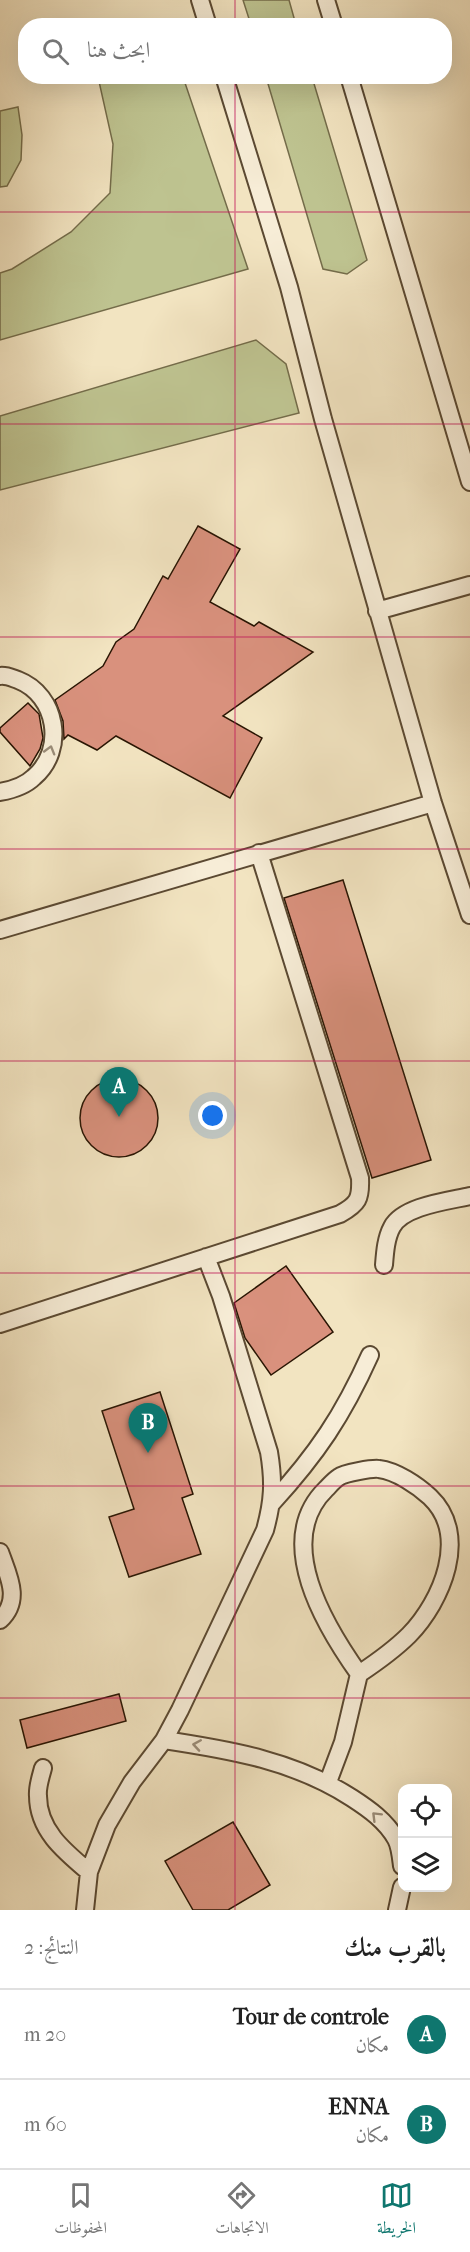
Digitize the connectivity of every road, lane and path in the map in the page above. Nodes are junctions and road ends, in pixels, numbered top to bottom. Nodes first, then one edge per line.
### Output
1 (200, 0) edge
2 (326, 0) edge
3 (206, 18) edge
4 (332, 18) edge
5 (226, 84) edge
6 (351, 84) edge
7 (470, 483) edge
8 (470, 585) edge
9 (377, 611) junction
10 (0, 676) edge
11 (0, 792) edge
12 (433, 803) junction
13 (259, 853) junction
14 (470, 915) edge
15 (0, 930) edge
16 (470, 1196) edge
17 (206, 1257) junction
18 (384, 1265) dead end
19 (0, 1324) edge
20 (370, 1355) dead end
21 (272, 1503) junction
22 (0, 1552) edge
23 (0, 1620) edge
24 (359, 1674) junction
25 (164, 1740) junction
26 (43, 1768) dead end
27 (328, 1782) junction
28 (398, 1849) edge
29 (89, 1872) junction
30 (401, 1892) edge
31 (85, 1910) edge
32 (398, 1910) edge

1 - 3 lane
2 - 4 lane
5 - 9 lane
6 - 7 lane
8 - 9 lane
9 - 12 lane
11 -> 10 lane
12 - 13 lane
12 - 14 lane
13 - 15 lane
13 - 17 lane
16 - 18 lane
17 - 19 lane
17 - 21 lane
20 - 21 lane
21 - 25 lane
22 - 23 lane
24 - 24 lane
24 - 27 lane
27 -> 25 lane
25 - 29 lane
26 - 29 lane
28 -> 27 lane
29 - 31 lane
30 - 32 lane

